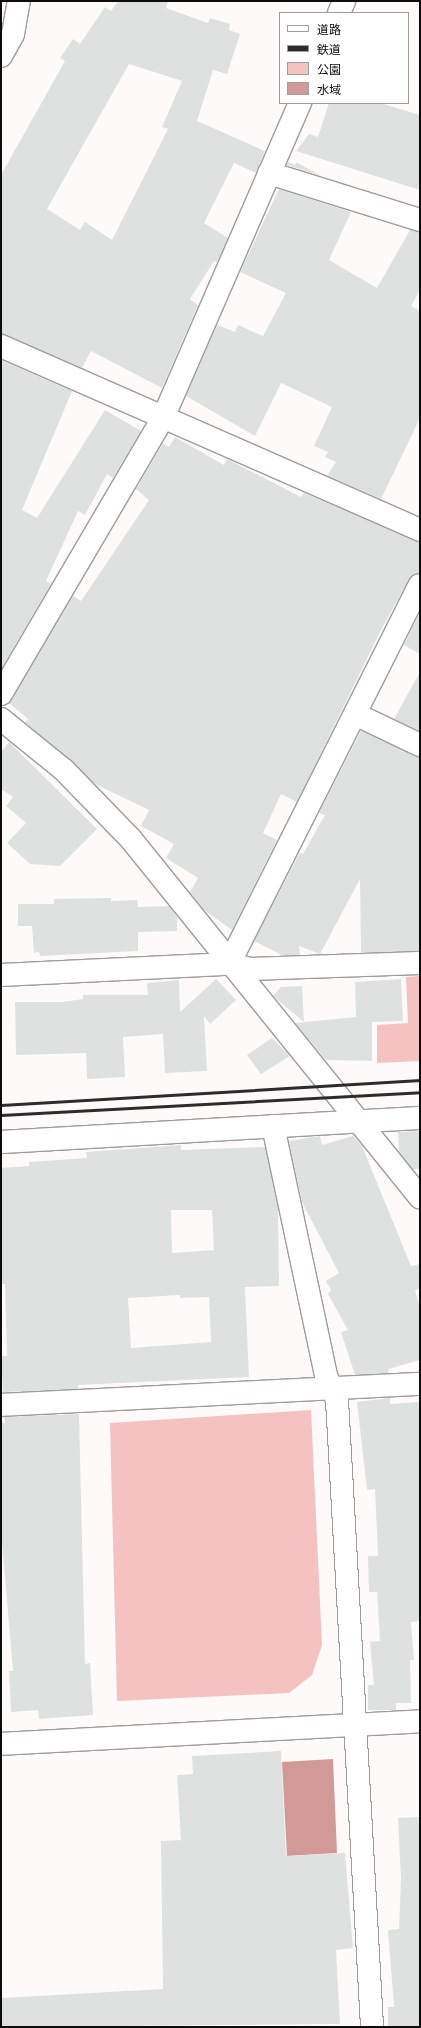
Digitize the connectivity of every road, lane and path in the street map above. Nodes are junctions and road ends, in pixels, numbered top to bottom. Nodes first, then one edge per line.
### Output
1 (19, 1) edge
2 (344, 1) edge
3 (338, 12) edge
4 (1, 56) edge
5 (300, 104) edge
6 (269, 172) junction
7 (420, 220) edge
8 (1, 346) edge
9 (163, 418) junction
10 (420, 530) edge
11 (420, 585) edge
12 (1, 694) edge
13 (355, 714) junction
14 (1, 719) edge
15 (420, 745) edge
16 (420, 963) edge
17 (229, 964) junction
18 (1, 975) edge
19 (420, 1118) edge
20 (359, 1122) junction
21 (273, 1126) junction
22 (1, 1142) edge
23 (420, 1198) edge
24 (420, 1384) edge
25 (331, 1390) junction
26 (1, 1405) edge
27 (420, 1721) edge
28 (355, 1725) junction
29 (1, 1744) edge
30 (372, 2027) edge

1 - 4 street
2 - 3 street
5 - 6 street
6 - 7 street
6 - 9 street
8 - 9 street
9 - 10 street
9 - 12 street
11 - 13 street
13 - 15 street
13 - 17 street
14 - 17 street
16 - 17 street
17 - 18 street
17 - 20 street
19 - 20 street
20 - 21 street
20 - 23 street
21 - 22 street
21 - 25 street
24 - 25 street
25 - 26 street
25 - 28 street
27 - 28 street
28 - 29 street
28 - 30 street

